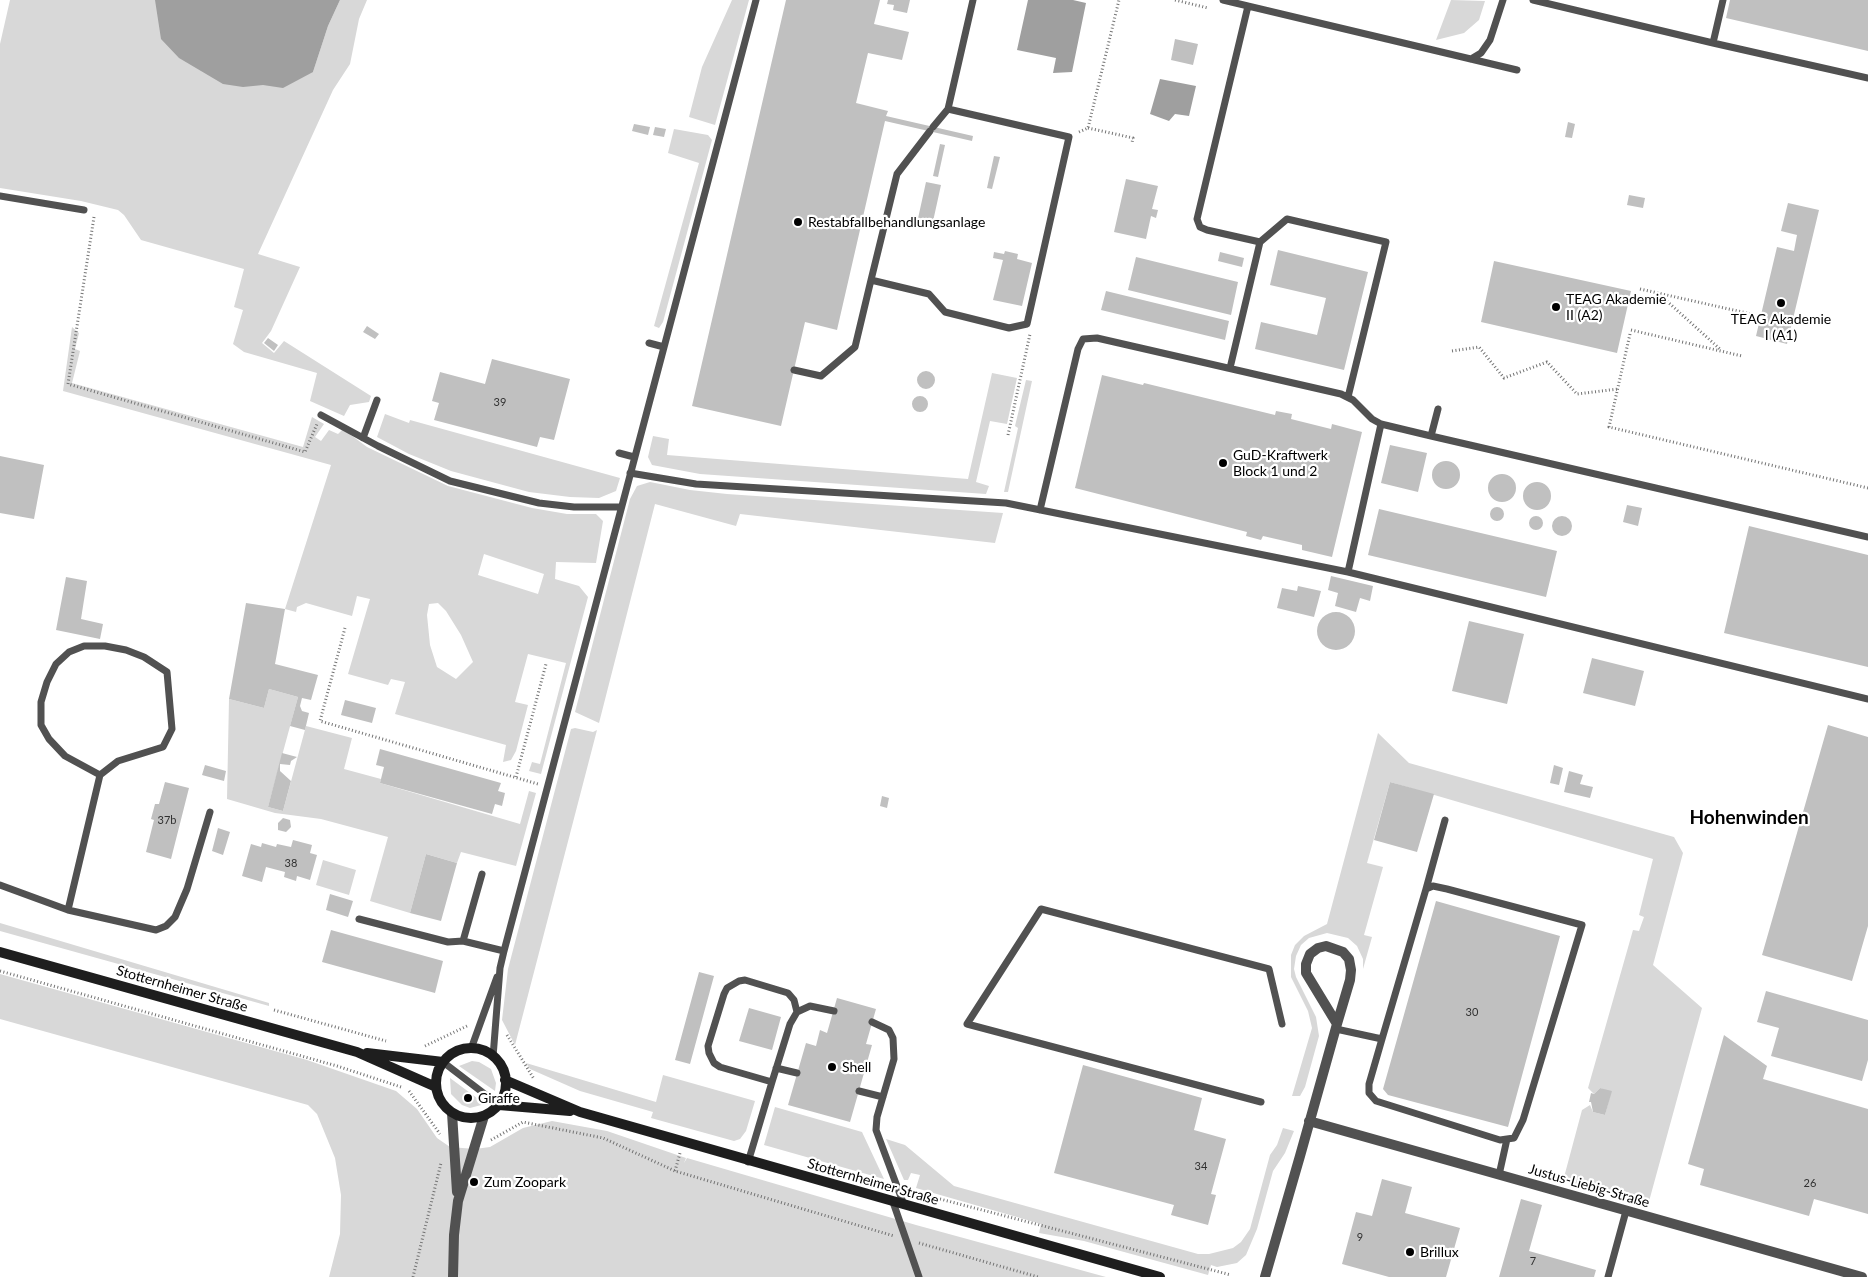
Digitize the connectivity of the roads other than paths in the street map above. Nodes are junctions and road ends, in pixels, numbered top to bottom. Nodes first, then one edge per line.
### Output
1 (756, 0) edge
2 (973, 0) edge
3 (1223, 0) edge
4 (1503, 0) edge
5 (1533, 0) edge
6 (1723, 0) edge
7 (1248, 6) junction
8 (1713, 43) junction
9 (1471, 59) junction
10 (1518, 70) dead end
11 (1868, 78) edge
12 (948, 109) junction
13 (0, 196) edge
14 (84, 210) dead end
15 (1260, 242) junction
16 (871, 280) junction
17 (650, 343) dead end
18 (664, 347) junction
19 (1230, 368) junction
20 (794, 370) dead end
21 (1348, 397) junction
22 (377, 400) dead end
23 (1438, 409) dead end
24 (321, 414) road end
25 (1381, 424) junction
26 (1431, 436) junction
27 (363, 438) junction
28 (619, 453) dead end
29 (634, 457) junction
30 (630, 472) junction
31 (621, 507) junction
32 (1040, 510) junction
33 (1868, 537) edge
34 (1348, 572) junction
35 (1868, 699) edge
36 (100, 775) junction
37 (210, 812) dead end
38 (1445, 820) dead end
39 (482, 874) dead end
40 (0, 885) edge
41 (1426, 889) junction
42 (68, 910) junction
43 (360, 919) dead end
44 (464, 940) junction
45 (504, 951) junction
46 (0, 952) edge
47 (500, 968) junction
48 (834, 1011) dead end
49 (797, 1012) junction
50 (872, 1022) dead end
51 (1282, 1024) dead end
52 (1337, 1026) junction
53 (1382, 1039) junction
54 (471, 1049) junction
55 (357, 1052) junction
56 (493, 1057) junction
57 (443, 1062) junction
58 (776, 1068) junction
59 (797, 1073) dead end
60 (505, 1080) junction
61 (772, 1082) junction
62 (436, 1086) junction
63 (859, 1090) dead end
64 (883, 1097) junction
65 (1261, 1102) dead end
66 (498, 1104) junction
67 (580, 1112) junction
68 (452, 1113) junction
69 (484, 1116) junction
70 (1309, 1122) junction
71 (1507, 1139) junction
72 (748, 1162) junction
73 (1499, 1175) junction
74 (458, 1201) junction
75 (893, 1202) junction
76 (904, 1205) junction
77 (1626, 1211) junction
78 (453, 1277) edge
79 (919, 1277) edge
80 (1160, 1277) edge
81 (1265, 1277) edge
82 (1608, 1277) edge
83 (1862, 1277) edge

1 - 18 lane
2 - 12 lane
3 - 7 lane
4 - 9 lane
5 - 8 lane
6 - 8 lane
7 - 9 lane
7 - 15 lane
8 - 11 lane
9 - 10 lane
12 - 16 lane
12 - 16 lane
13 - 14 lane
15 - 19 lane
15 - 21 lane
16 - 20 lane
17 - 18 lane
18 - 29 lane
19 - 21 lane
19 - 32 lane
21 - 25 lane
22 - 27 lane
23 - 26 lane
24 - 27 lane
25 - 26 lane
25 - 34 lane
26 - 33 lane
27 - 31 lane
28 - 29 lane
29 - 30 lane
30 - 31 lane
30 - 32 lane
31 - 45 lane
32 - 34 lane
34 - 35 lane
36 - 36 lane
36 - 42 lane
37 - 42 lane
38 - 41 lane
39 - 44 lane
40 - 42 lane
41 - 53 lane
41 - 71 lane
43 - 44 lane
44 - 45 lane
45 - 47 lane
46 - 55 main road, Stotternheimer Straße
47 - 54 lane
47 - 56 lane
48 - 49 lane
49 - 58 lane
49 - 61 lane
50 - 64 lane
51 - 65 lane
52 - 52 street
52 - 53 lane
52 - 70 street
53 - 71 lane
54 - 56 main road
54 - 57 main road
55 - 57 main road
55 - 62 main road
56 - 60 main road
57 - 62 main road
57 - 66 lane
58 - 59 lane
58 - 61 lane
60 - 66 main road
60 - 67 main road
61 - 72 lane
62 - 68 main road
63 - 64 lane
64 - 76 lane
66 - 67 main road
66 - 69 main road
67 - 72 main road, Stotternheimer Straße
68 - 69 main road
68 - 74 street
69 - 74 street
70 - 73 street, Justus-Liebig-Straße
70 - 81 street
71 - 73 lane
72 - 75 main road, Stotternheimer Straße
73 - 77 street, Justus-Liebig-Straße
74 - 78 street
75 - 76 main road, Stotternheimer Straße
75 - 79 lane
76 - 80 main road, Stotternheimer Straße
77 - 82 lane
77 - 83 street, Justus-Liebig-Straße

